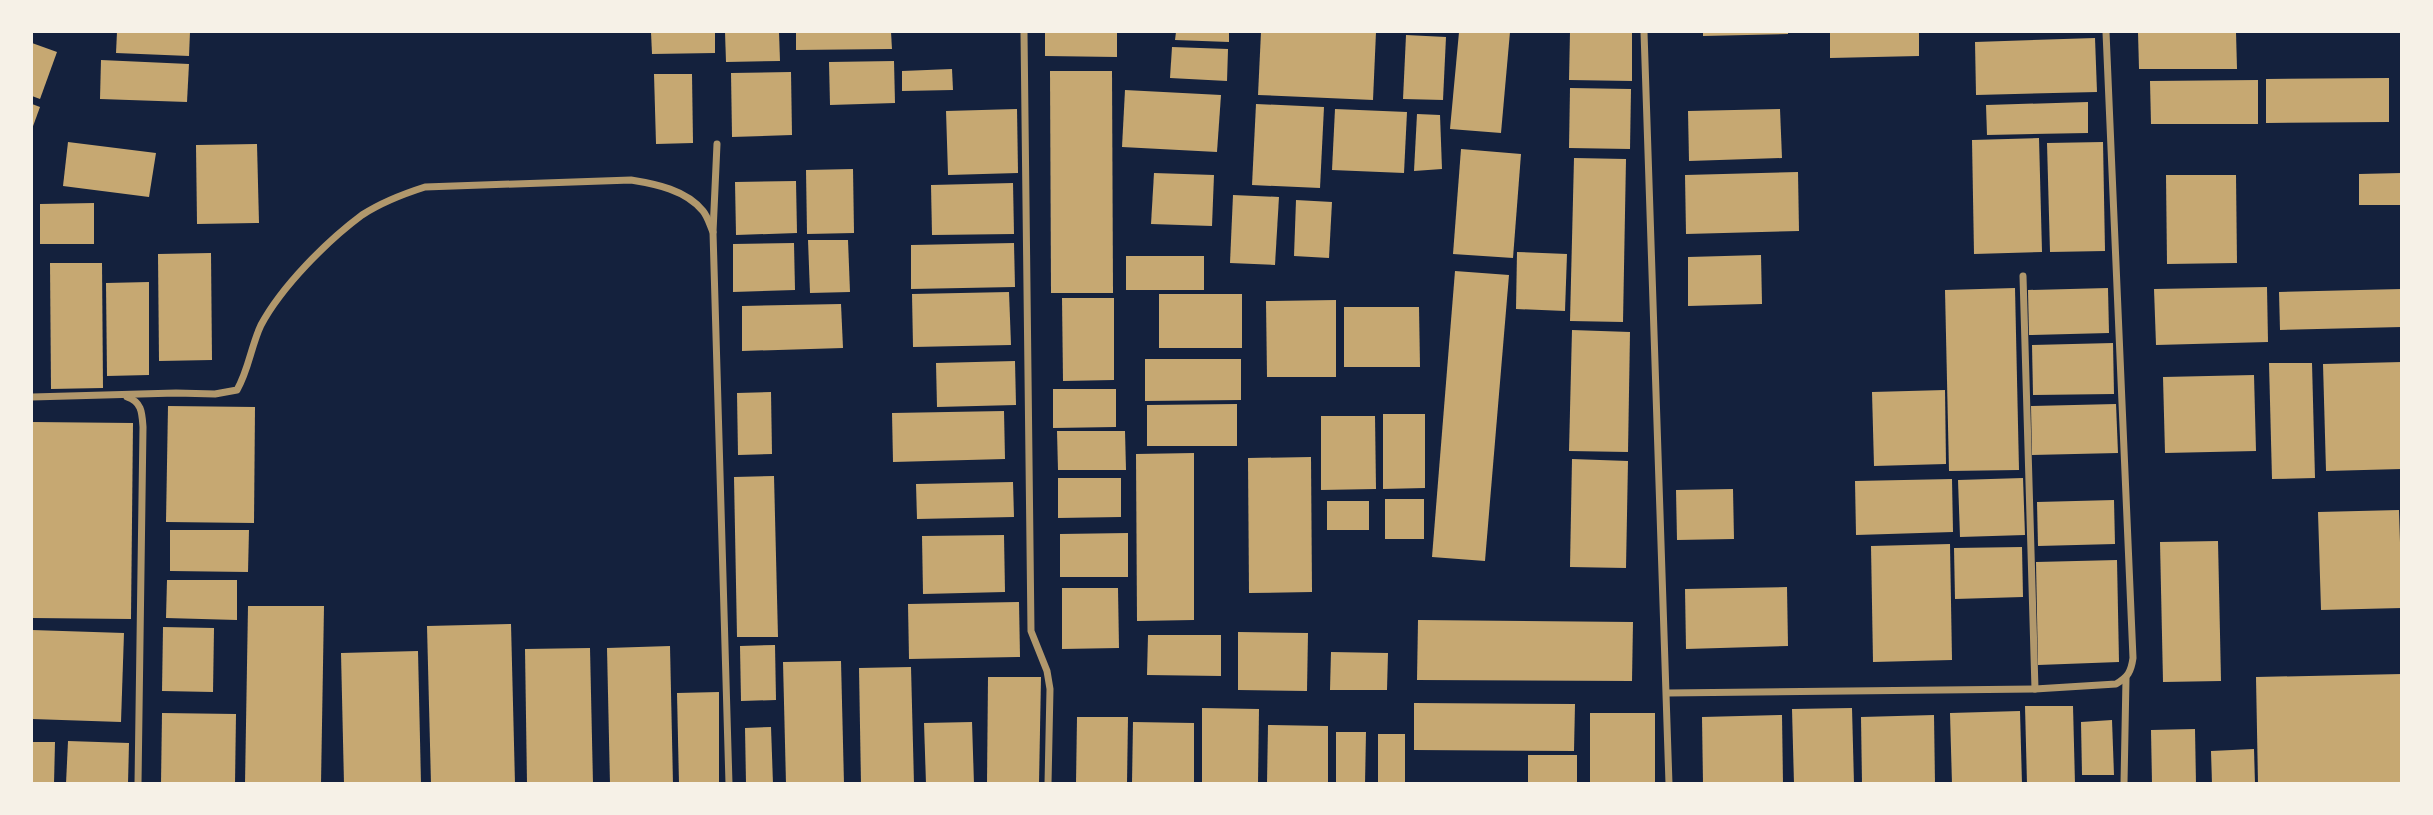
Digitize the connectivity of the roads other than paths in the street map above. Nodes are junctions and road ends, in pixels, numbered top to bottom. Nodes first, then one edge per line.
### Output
1 (1024, 32) edge
2 (1644, 32) edge
3 (2106, 32) edge
4 (717, 144) dead end
5 (713, 232) junction
6 (2023, 276) dead end
7 (123, 396) junction
8 (32, 397) edge
9 (2126, 678) junction
10 (2035, 689) junction
11 (1668, 693) junction
12 (138, 783) edge
13 (729, 783) edge
14 (1048, 783) edge
15 (1669, 783) edge
16 (2124, 783) edge

1 - 14 street
2 - 11 street
3 - 9 street
4 - 5 street
5 - 7 street
5 - 13 street
6 - 10 street
7 - 8 street
7 - 12 street
9 - 10 street
9 - 16 street
10 - 11 street
11 - 15 street

